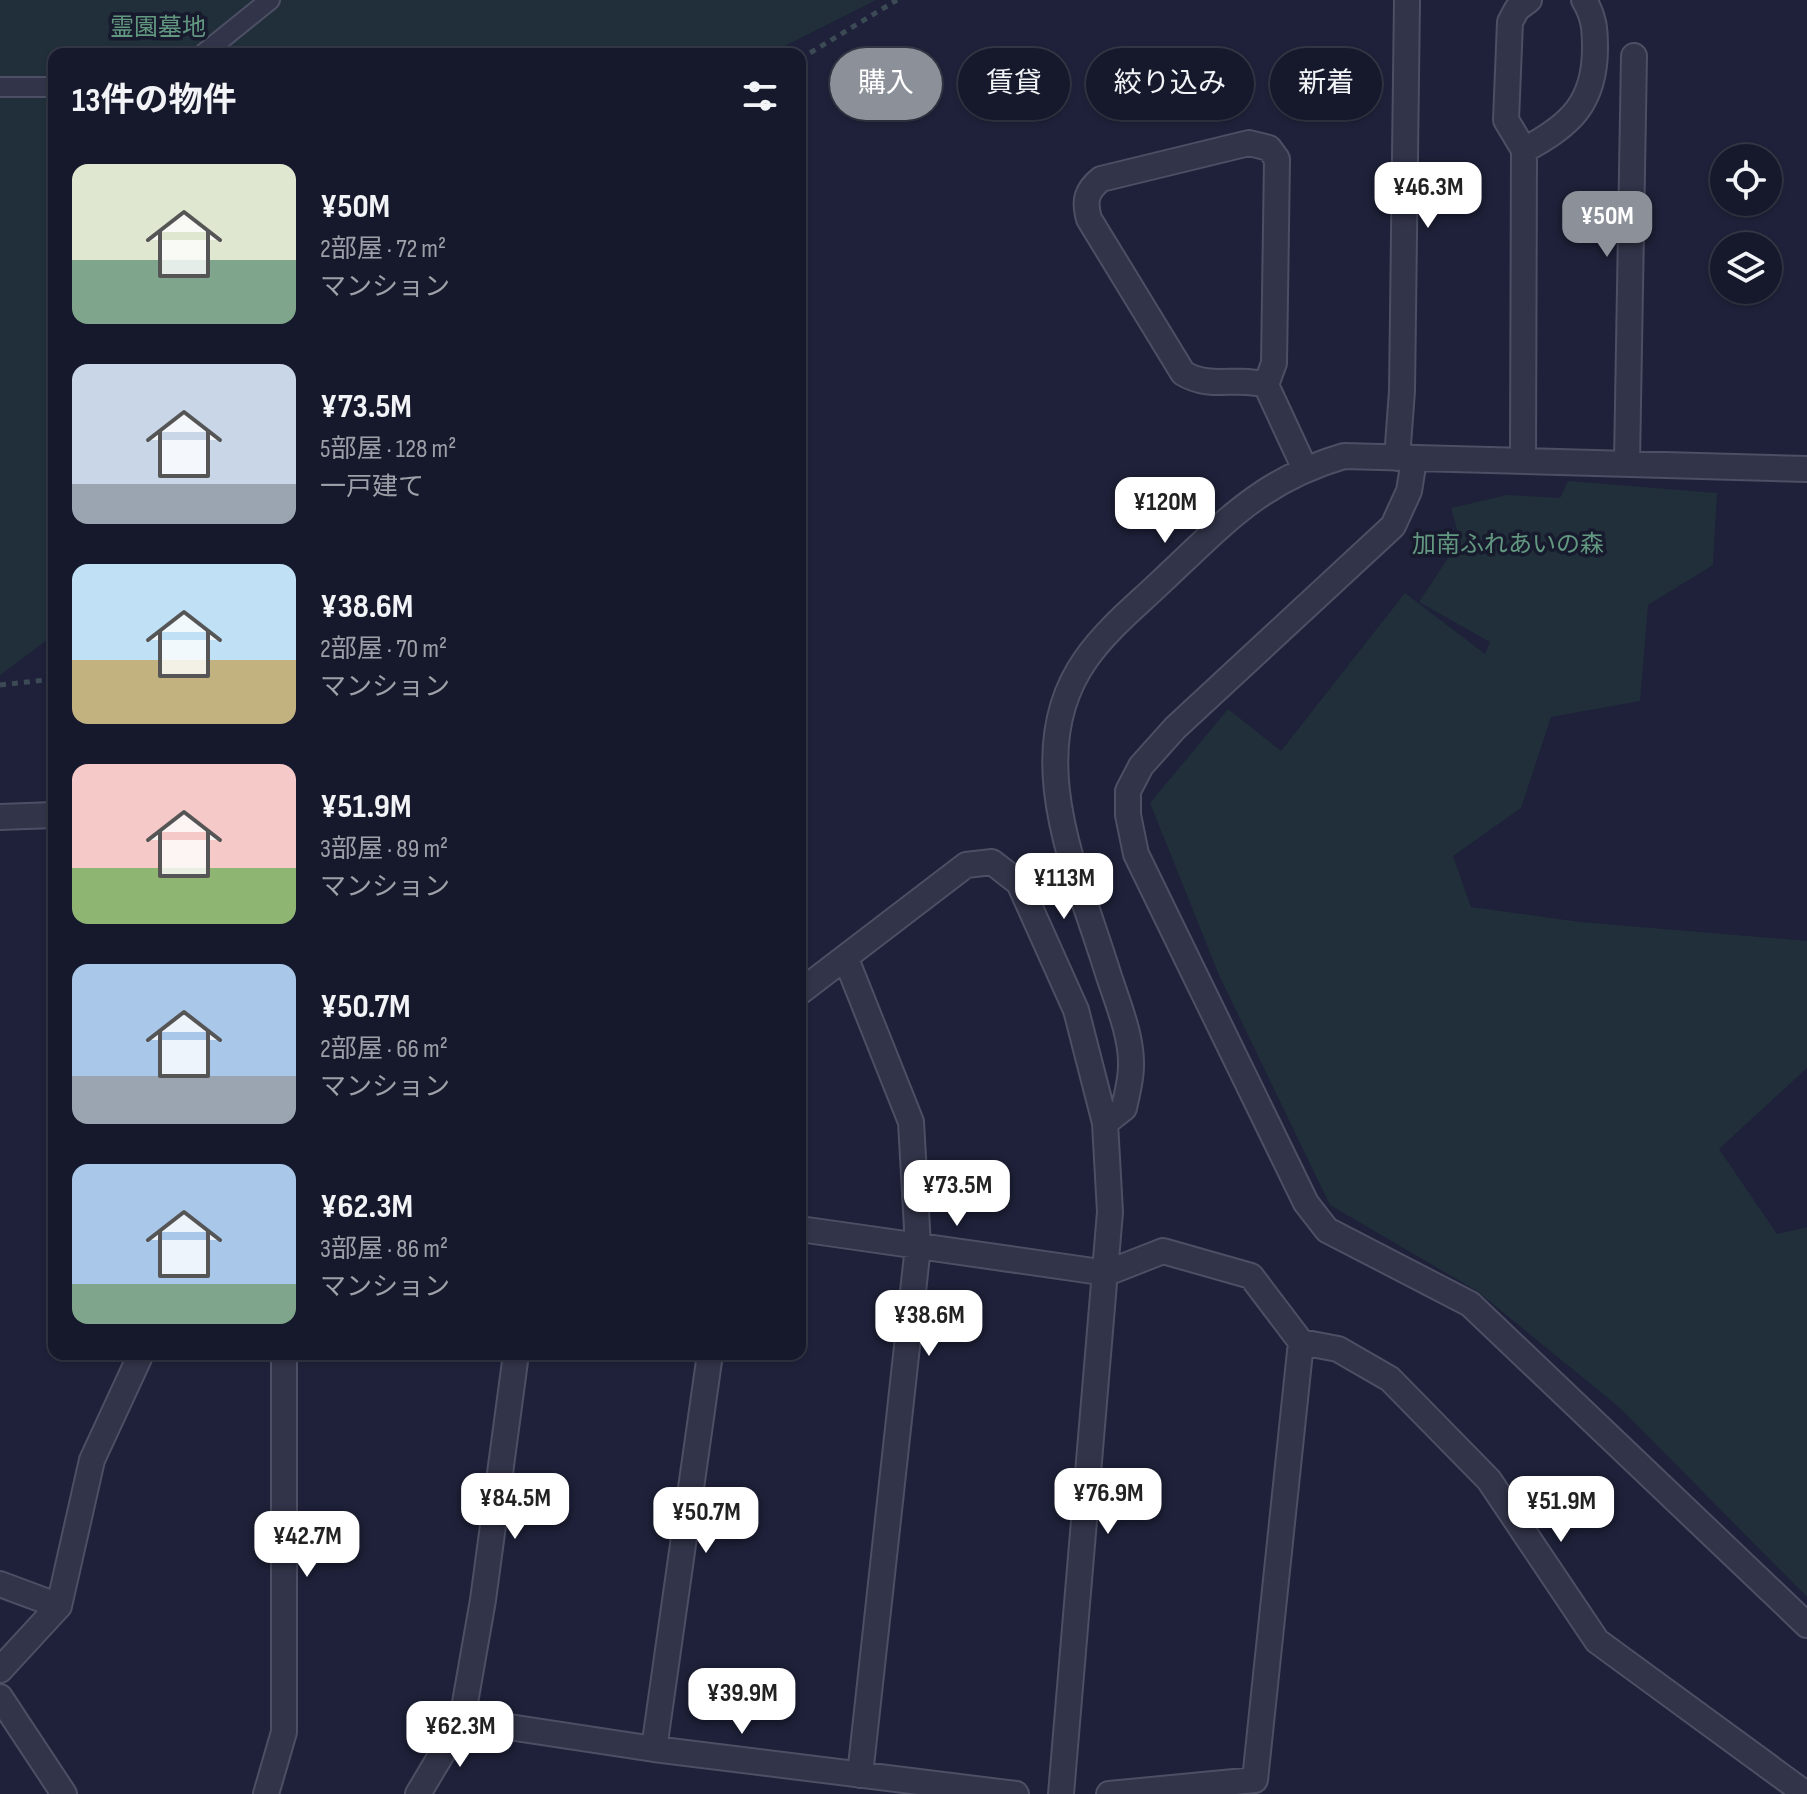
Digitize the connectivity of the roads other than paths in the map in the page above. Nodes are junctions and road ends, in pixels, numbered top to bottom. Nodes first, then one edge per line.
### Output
1 (270, 0) edge
2 (1407, 0) edge
3 (1529, 0) edge
4 (1584, 0) edge
5 (210, 48) edge
6 (1634, 56) dead end
7 (0, 87) edge
8 (48, 87) edge
9 (1524, 150) junction
10 (1266, 385) junction
11 (1523, 458) junction
12 (1406, 459) junction
13 (1627, 462) junction
14 (1304, 467) junction
15 (1807, 469) edge
16 (48, 815) edge
17 (0, 817) edge
18 (846, 959) junction
19 (806, 988) edge
20 (1105, 1123) junction
21 (806, 1230) edge
22 (918, 1246) junction
23 (1107, 1273) junction
24 (1301, 1342) junction
25 (138, 1360) edge
26 (284, 1360) edge
27 (515, 1360) edge
28 (709, 1360) edge
29 (0, 1584) edge
30 (59, 1606) junction
31 (1807, 1625) edge
32 (0, 1670) edge
33 (0, 1697) edge
34 (462, 1720) junction
35 (654, 1749) junction
36 (860, 1775) junction
37 (64, 1794) edge
38 (266, 1794) edge
39 (418, 1794) edge
40 (1016, 1794) edge
41 (1061, 1794) edge
42 (1109, 1794) edge
43 (1806, 1794) edge

1 - 5 lane
2 - 12 street
3 - 9 street
4 - 9 street
6 - 13 street
7 - 8 lane
9 - 11 street
10 - 10 street
10 - 14 street
11 - 12 street
11 - 13 street
12 - 14 street
12 - 31 street
13 - 15 street
14 - 20 street
16 - 17 street
18 - 19 street
18 - 20 street
18 - 22 street
20 - 23 street
21 - 22 street
22 - 23 street
22 - 36 street
23 - 24 street
23 - 41 street
24 - 42 street
24 - 43 street
25 - 30 street
26 - 38 street
27 - 34 street
28 - 35 street
29 - 30 street
30 - 32 street
33 - 37 street
34 - 35 street
34 - 39 street
35 - 36 street
36 - 40 street

